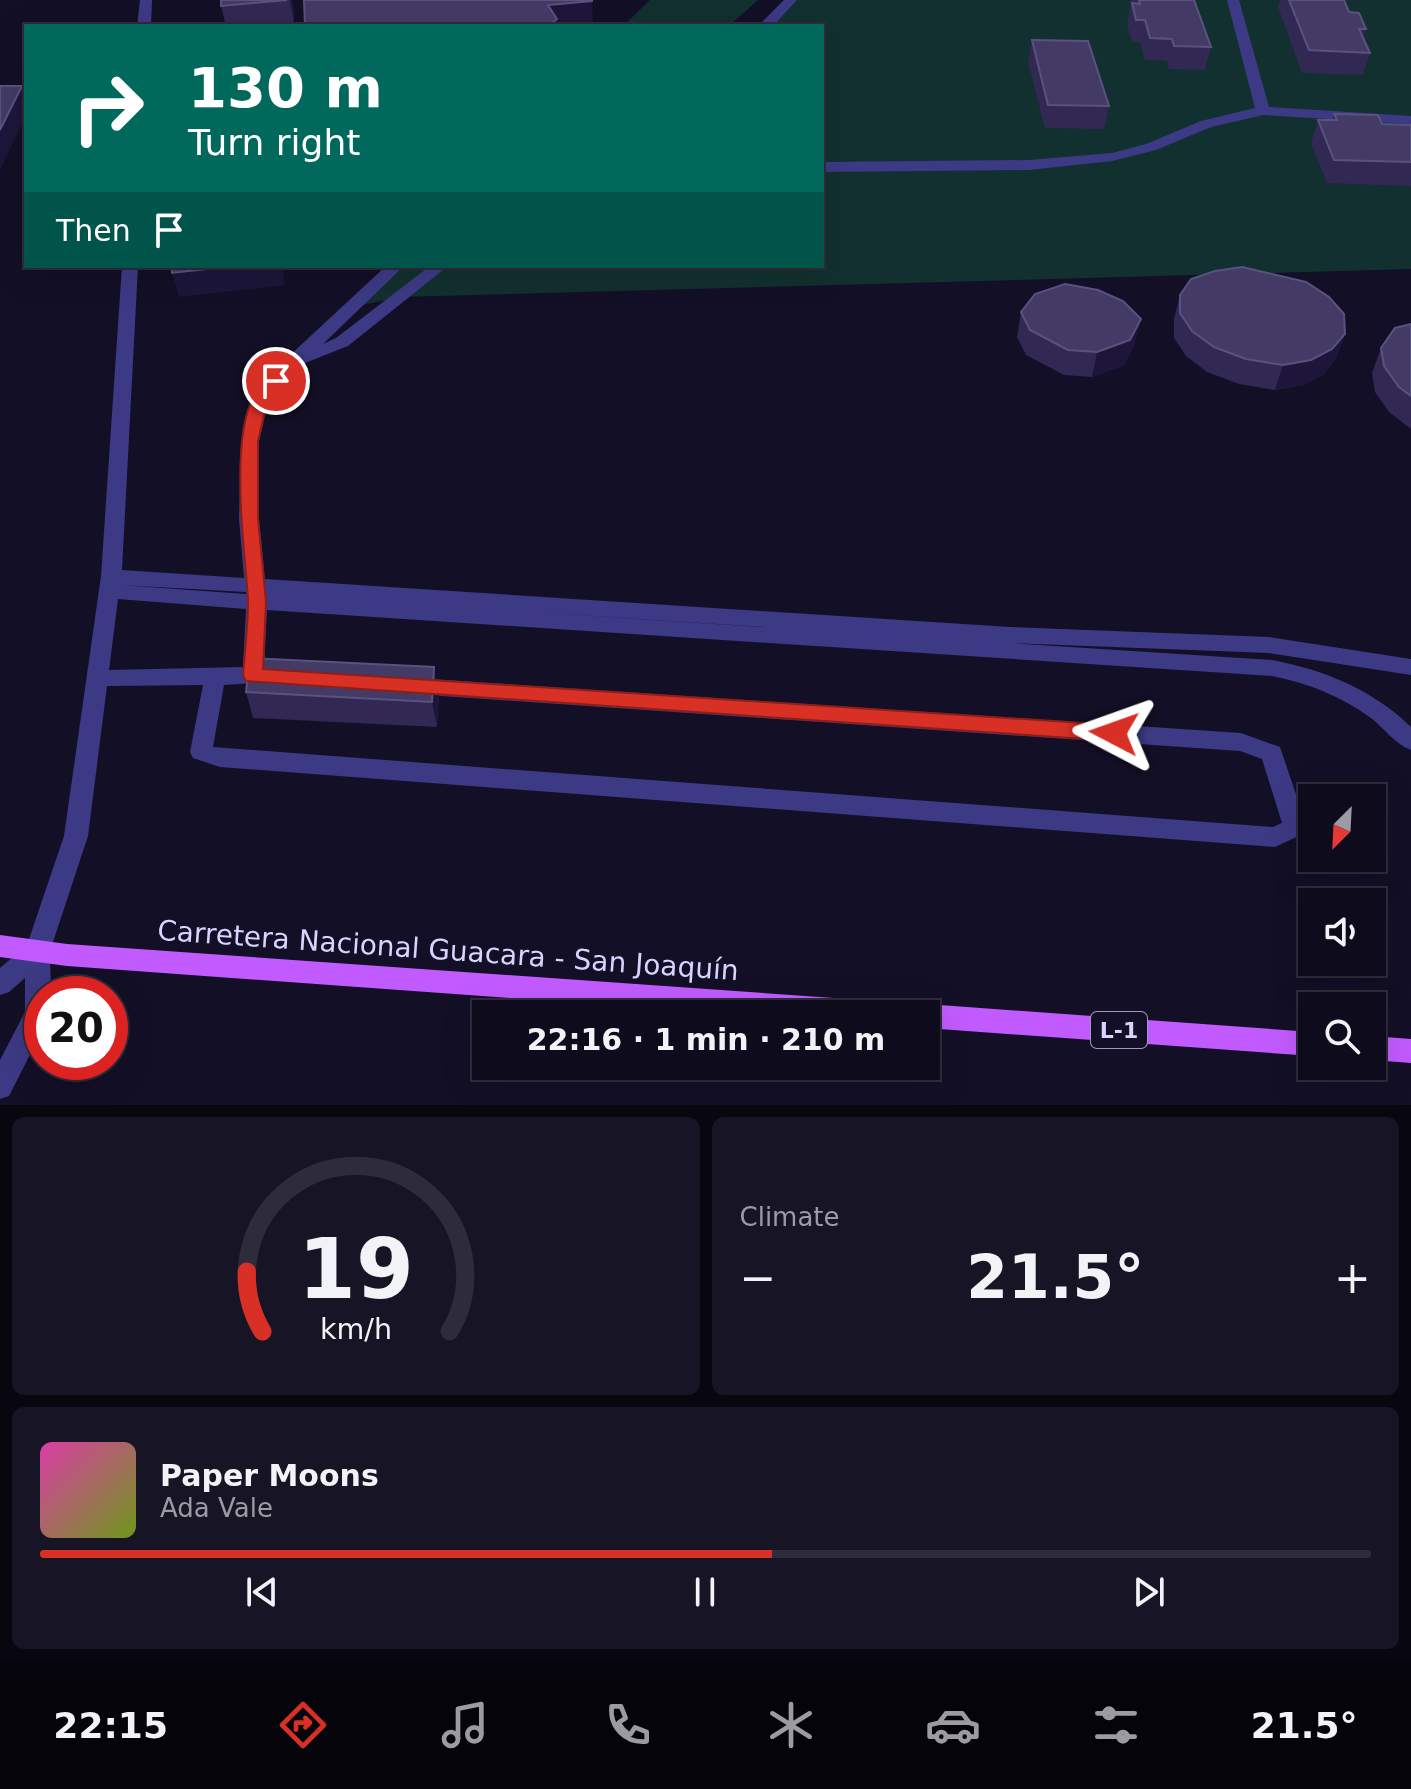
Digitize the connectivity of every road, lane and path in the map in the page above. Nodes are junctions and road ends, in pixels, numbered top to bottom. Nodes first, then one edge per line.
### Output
1 (146, 0) edge
2 (791, 0) edge
3 (1233, 0) edge
4 (144, 24) edge
5 (767, 24) edge
6 (1263, 111) junction
7 (1411, 120) edge
8 (824, 167) edge
9 (130, 268) edge
10 (394, 268) edge
11 (437, 268) edge
12 (294, 361) junction
13 (110, 584) junction
14 (256, 594) junction
15 (1411, 667) edge
16 (253, 675) junction
17 (215, 677) junction
18 (97, 678) junction
19 (1411, 741) edge
20 (0, 946) edge
21 (37, 951) junction
22 (0, 984) edge
23 (701, 1000) edge
24 (940, 1017) edge
25 (1298, 1043) edge
26 (1386, 1049) edge
27 (1411, 1051) edge
28 (0, 1087) edge

1 - 4 street
2 - 5 street
3 - 6 street
6 - 7 street
6 - 8 street
9 - 13 street
10 - 12 street
11 - 12 street
12 - 14 street
13 - 14 street
13 - 18 street
14 - 15 street
14 - 16 street
14 - 19 street
16 - 17 street
16 - 17 street
17 - 18 street
18 - 21 street
20 - 21 main road, Carretera Nacional Guacara - San Joaquín
21 - 22 street
21 - 23 main road, Carretera Nacional Guacara - San Joaquín
21 - 28 street
24 - 25 main road, L-1
26 - 27 main road

